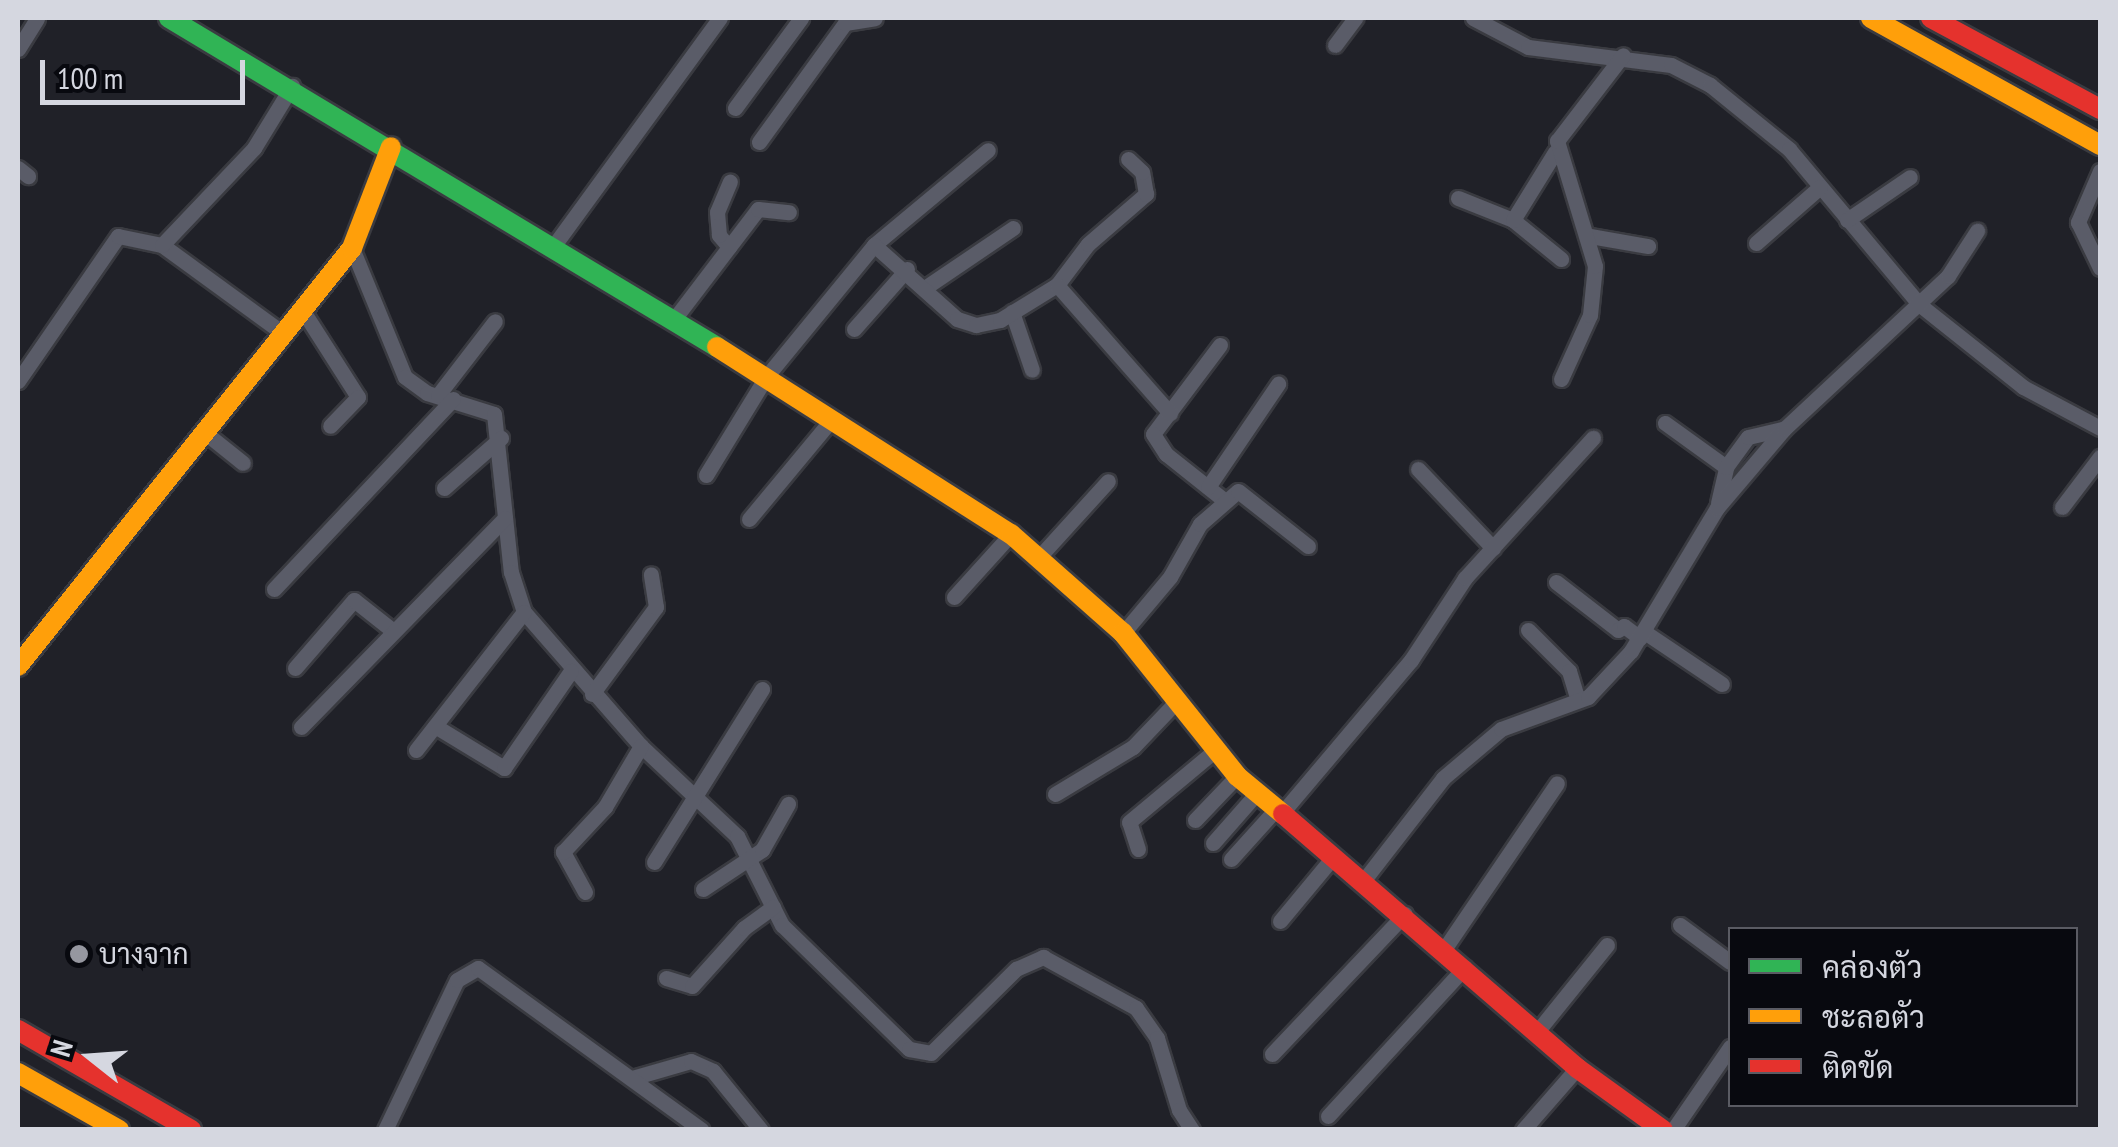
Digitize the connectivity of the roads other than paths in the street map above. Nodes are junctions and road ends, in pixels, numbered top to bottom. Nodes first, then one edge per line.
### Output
1 (37, 18) edge
2 (169, 18) edge
3 (720, 18) edge
4 (801, 18) edge
5 (875, 18) edge
6 (1355, 18) edge
7 (1473, 18) edge
8 (1871, 18) edge
9 (1931, 18) edge
10 (1335, 45) dead end
11 (18, 50) edge
12 (1623, 55) junction
13 (292, 86) junction
14 (734, 108) dead end
15 (2100, 109) edge
16 (758, 142) dead end
17 (2100, 145) edge
18 (390, 147) junction
19 (988, 150) dead end
20 (1555, 152) junction
21 (1128, 159) dead end
22 (2100, 172) edge
23 (1910, 177) dead end
24 (730, 182) dead end
25 (1820, 187) junction
26 (1458, 198) dead end
27 (789, 212) dead end
28 (1514, 220) junction
29 (1847, 220) junction
30 (1013, 228) dead end
31 (1977, 231) dead end
32 (1590, 236) junction
33 (1756, 243) dead end
34 (555, 244) junction
35 (874, 244) junction
36 (162, 245) junction
37 (1648, 246) dead end
38 (729, 247) junction
39 (352, 248) junction
40 (1560, 258) dead end
41 (2100, 268) edge
42 (906, 269) junction
43 (1057, 284) junction
44 (926, 287) junction
45 (1920, 305) junction
46 (304, 311) junction
47 (1012, 312) junction
48 (675, 318) junction
49 (494, 321) dead end
50 (854, 329) dead end
51 (284, 334) junction
52 (1220, 345) dead end
53 (1032, 370) dead end
54 (766, 377) junction
55 (1561, 379) dead end
56 (18, 381) edge
57 (1278, 384) dead end
58 (446, 397) junction
59 (1170, 412) junction
60 (832, 418) junction
61 (1665, 424) dead end
62 (330, 426) dead end
63 (2100, 428) edge
64 (1784, 430) junction
65 (203, 431) junction
66 (501, 438) junction
67 (1593, 438) dead end
68 (2100, 457) edge
69 (243, 463) dead end
70 (1726, 467) junction
71 (1418, 469) dead end
72 (706, 475) dead end
73 (1108, 481) dead end
74 (1208, 487) junction
75 (444, 488) dead end
76 (1225, 501) junction
77 (2062, 506) dead end
78 (1717, 508) junction
79 (505, 518) junction
80 (749, 519) dead end
81 (1011, 534) junction
82 (1308, 546) dead end
83 (1493, 548) junction
84 (1040, 556) junction
85 (651, 574) dead end
86 (1556, 582) dead end
87 (274, 589) dead end
88 (954, 597) dead end
89 (524, 612) junction
90 (392, 630) junction
91 (1528, 630) dead end
92 (1122, 633) junction
93 (1641, 634) junction
94 (18, 666) edge
95 (295, 668) dead end
96 (572, 671) junction
97 (1722, 684) dead end
98 (762, 689) dead end
99 (592, 694) junction
100 (1578, 700) junction
101 (1175, 704) junction
102 (435, 726) junction
103 (302, 727) dead end
104 (642, 746) junction
105 (416, 750) dead end
106 (1213, 752) junction
107 (1237, 776) junction
108 (1557, 782) dead end
109 (1257, 793) junction
110 (692, 794) junction
111 (1056, 794) dead end
112 (788, 804) dead end
113 (1278, 812) junction
114 (1195, 820) dead end
115 (1214, 843) dead end
116 (1138, 849) dead end
117 (1334, 856) junction
118 (753, 857) junction
119 (1231, 860) dead end
120 (654, 862) dead end
121 (1364, 880) junction
122 (702, 889) dead end
123 (585, 892) dead end
124 (773, 907) junction
125 (1405, 914) junction
126 (1280, 922) dead end
127 (1680, 925) dead end
128 (1607, 945) dead end
129 (1446, 948) junction
130 (1728, 961) edge
131 (1465, 966) junction
132 (666, 978) dead end
133 (18, 1030) edge
134 (1536, 1033) junction
135 (1728, 1050) edge
136 (1272, 1054) dead end
137 (1576, 1068) junction
138 (18, 1073) edge
139 (632, 1078) junction
140 (1328, 1116) dead end
141 (119, 1130) edge
142 (191, 1130) edge
143 (385, 1130) edge
144 (702, 1130) edge
145 (761, 1130) edge
146 (1192, 1130) edge
147 (1524, 1130) edge
148 (1663, 1130) edge
149 (1673, 1130) edge

1 - 11 street
2 - 13 main road
3 - 34 street
4 - 14 street
5 - 16 street
6 - 10 street
7 - 12 street
8 - 17 main road
9 - 15 main road
12 - 20 street
12 - 25 street
13 - 18 main road
13 - 36 street
18 - 34 main road
18 - 39 main road
19 - 35 street
20 - 28 street
20 - 32 street
21 - 43 street
22 - 41 street
23 - 29 street
24 - 38 street
25 - 29 street
25 - 33 street
26 - 28 street
27 - 38 street
28 - 40 street
29 - 45 street
30 - 44 street
31 - 45 street
32 - 37 street
32 - 55 street
34 - 48 main road
35 - 42 street
35 - 54 street
36 - 51 street
36 - 56 street
38 - 48 street
39 - 46 main road
39 - 58 street
42 - 44 street
42 - 50 street
43 - 47 street
43 - 59 street
44 - 47 street
45 - 63 street
45 - 64 street
46 - 51 main road
46 - 62 street
47 - 53 street
48 - 54 main road
49 - 58 street
51 - 65 main road
52 - 59 street
54 - 60 main road
54 - 72 street
57 - 74 street
58 - 66 street
58 - 87 street
59 - 74 street
60 - 80 street
60 - 81 main road
61 - 70 street
64 - 70 street
64 - 78 street
65 - 69 street
65 - 94 main road
66 - 75 street
66 - 79 street
67 - 83 street
68 - 77 street
70 - 78 street
71 - 83 street
73 - 84 street
74 - 76 street
76 - 82 street
76 - 92 street
78 - 93 street
79 - 89 street
79 - 90 street
81 - 84 main road
81 - 88 street
83 - 113 street
84 - 92 main road
85 - 99 street
86 - 93 street
89 - 96 street
89 - 102 street
90 - 95 street
90 - 103 street
91 - 100 street
92 - 101 main road
93 - 97 street
93 - 100 street
96 - 99 street
96 - 102 street
98 - 110 street
99 - 104 street
100 - 121 street
101 - 106 main road
101 - 111 street
102 - 105 street
104 - 110 street
104 - 123 street
106 - 107 main road
106 - 116 street
107 - 109 main road
107 - 114 street
108 - 129 street
109 - 113 main road
109 - 115 street
110 - 118 street
110 - 120 street
112 - 118 street
113 - 117 main road
113 - 119 street
117 - 121 main road
117 - 126 street
118 - 122 street
118 - 124 street
121 - 125 main road
124 - 132 street
124 - 146 street
125 - 129 main road
125 - 136 street
127 - 130 street
128 - 134 street
129 - 131 main road
131 - 134 main road
131 - 140 street
133 - 142 main road
134 - 137 main road
135 - 149 street
137 - 147 street
137 - 148 main road
138 - 141 main road
139 - 143 street
139 - 144 street
139 - 145 street

